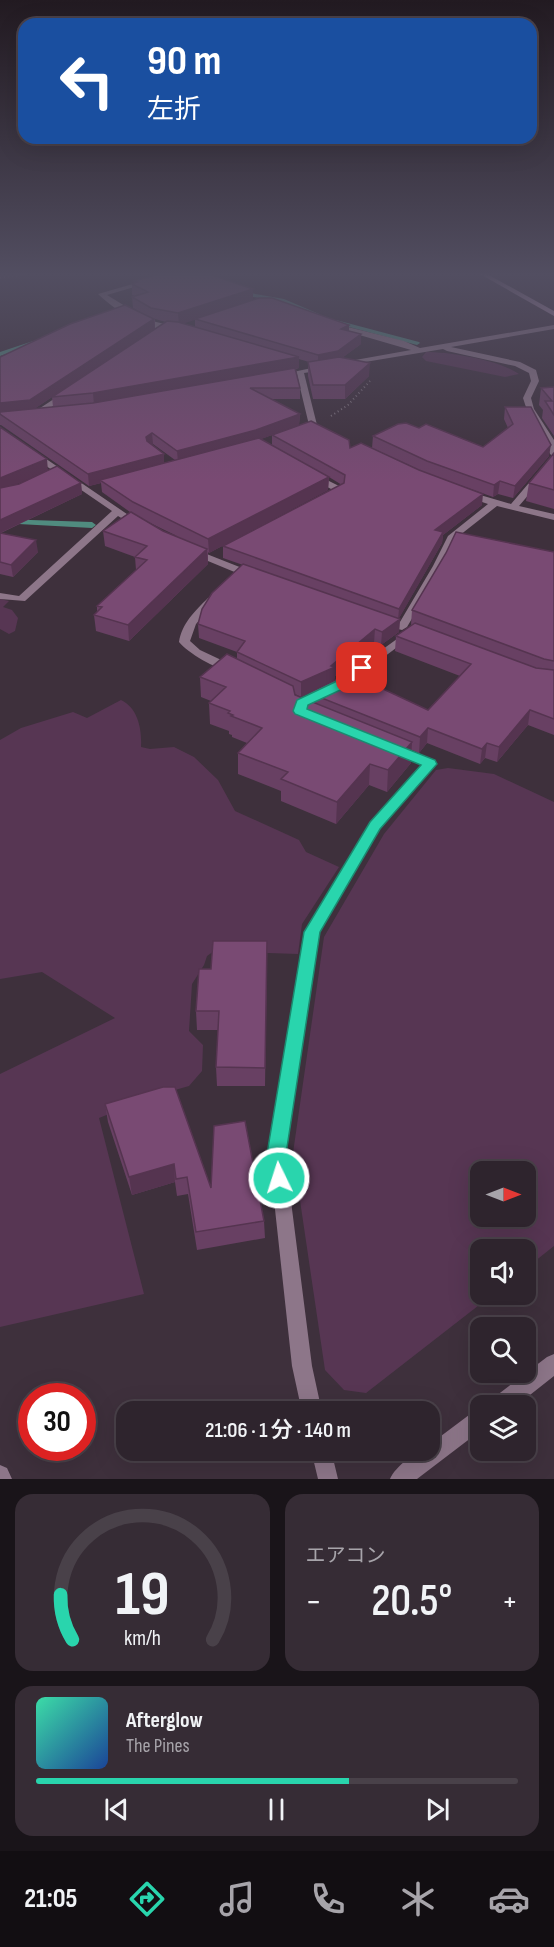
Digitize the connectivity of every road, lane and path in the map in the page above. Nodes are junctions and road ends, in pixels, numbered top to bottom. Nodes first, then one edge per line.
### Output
1 (401, 343) edge
2 (467, 343) edge
3 (440, 348) junction
4 (418, 350) junction
5 (297, 363) edge
6 (318, 369) junction
7 (300, 372) junction
8 (277, 376) edge
9 (374, 378) dead end
10 (72, 392) edge
11 (50, 415) edge
12 (19, 418) edge
13 (28, 418) junction
14 (310, 424) junction
15 (323, 430) edge
16 (30, 451) edge
17 (554, 454) edge
18 (554, 460) edge
19 (310, 473) edge
20 (98, 488) edge
21 (453, 489) edge
22 (86, 491) junction
23 (320, 501) edge
24 (494, 504) junction
25 (514, 506) junction
26 (117, 512) junction
27 (554, 517) edge
28 (150, 532) edge
29 (179, 546) edge
30 (232, 579) junction
31 (262, 579) edge
32 (0, 596) edge
33 (238, 672) edge
34 (333, 688) edge
35 (387, 746) edge
36 (554, 1364) edge
37 (513, 1395) edge
38 (310, 1401) edge
39 (470, 1426) edge
40 (324, 1461) edge
41 (328, 1479) edge
42 (400, 1479) edge

1 - 4 street
2 - 3 street
3 - 4 street
3 - 17 street
4 - 6 street
5 - 6 street
6 - 7 street
7 - 8 street
7 - 14 street
9 - 14 path
10 - 13 street
11 - 13 street
12 - 13 street
14 - 15 street
16 - 22 street
18 - 25 street
19 - 23 street
20 - 22 street
21 - 24 street
22 - 26 street
24 - 25 street
24 - 34 street
25 - 27 street
26 - 28 street
26 - 32 street
29 - 30 street
30 - 31 street
30 - 33 street
35 - 38 street
36 - 37 street
39 - 42 street
40 - 41 street

